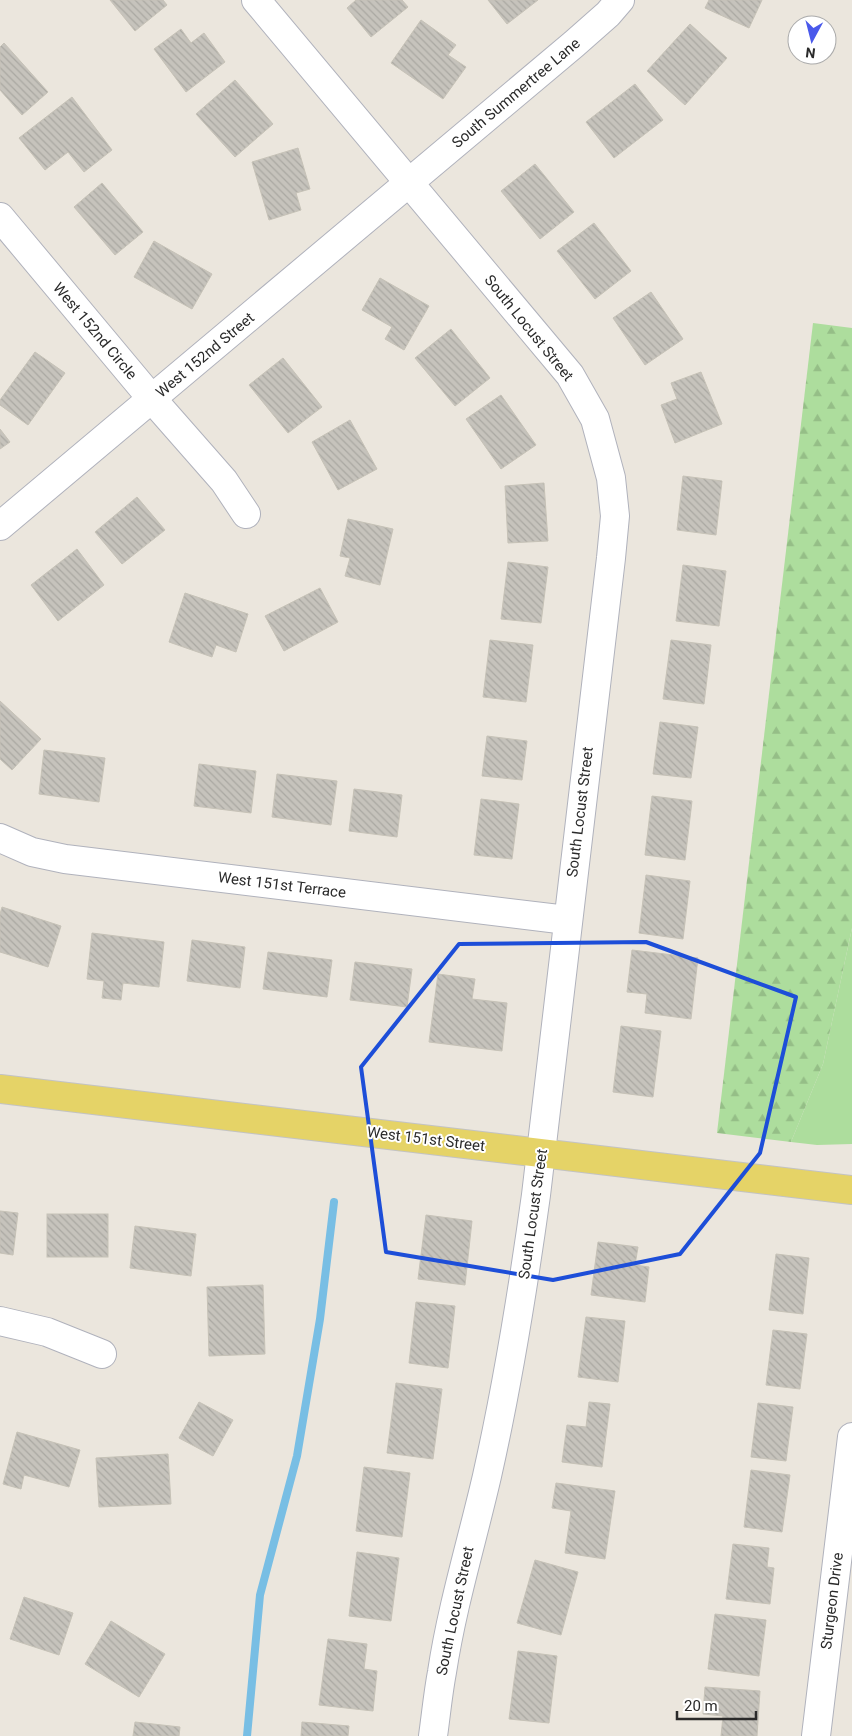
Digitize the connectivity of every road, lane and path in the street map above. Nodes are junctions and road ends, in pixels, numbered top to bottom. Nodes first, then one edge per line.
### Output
1 (256, 0) edge
2 (620, 0) edge
3 (409, 182) junction
4 (0, 217) edge
5 (152, 399) junction
6 (246, 514) dead end
7 (0, 526) edge
8 (0, 838) edge
9 (567, 920) junction
10 (0, 1089) edge
11 (542, 1153) junction
12 (852, 1190) edge
13 (0, 1321) edge
14 (102, 1354) dead end
15 (852, 1437) edge
16 (433, 1736) edge
17 (816, 1736) edge

1 - 3 street, South Locust Street
2 - 3 street, South Summertree Lane
3 - 5 street, West 152nd Street
3 - 9 street, South Locust Street
4 - 5 street, West 152nd Circle
5 - 6 street, West 152nd Circle
5 - 7 street, West 152nd Street
8 - 9 street, West 151st Terrace
9 - 11 street, South Locust Street
10 - 11 main road, West 151st Street
11 - 12 main road, West 151st Street
11 - 16 street, South Locust Street
13 - 14 street
15 - 17 street, Sturgeon Drive

